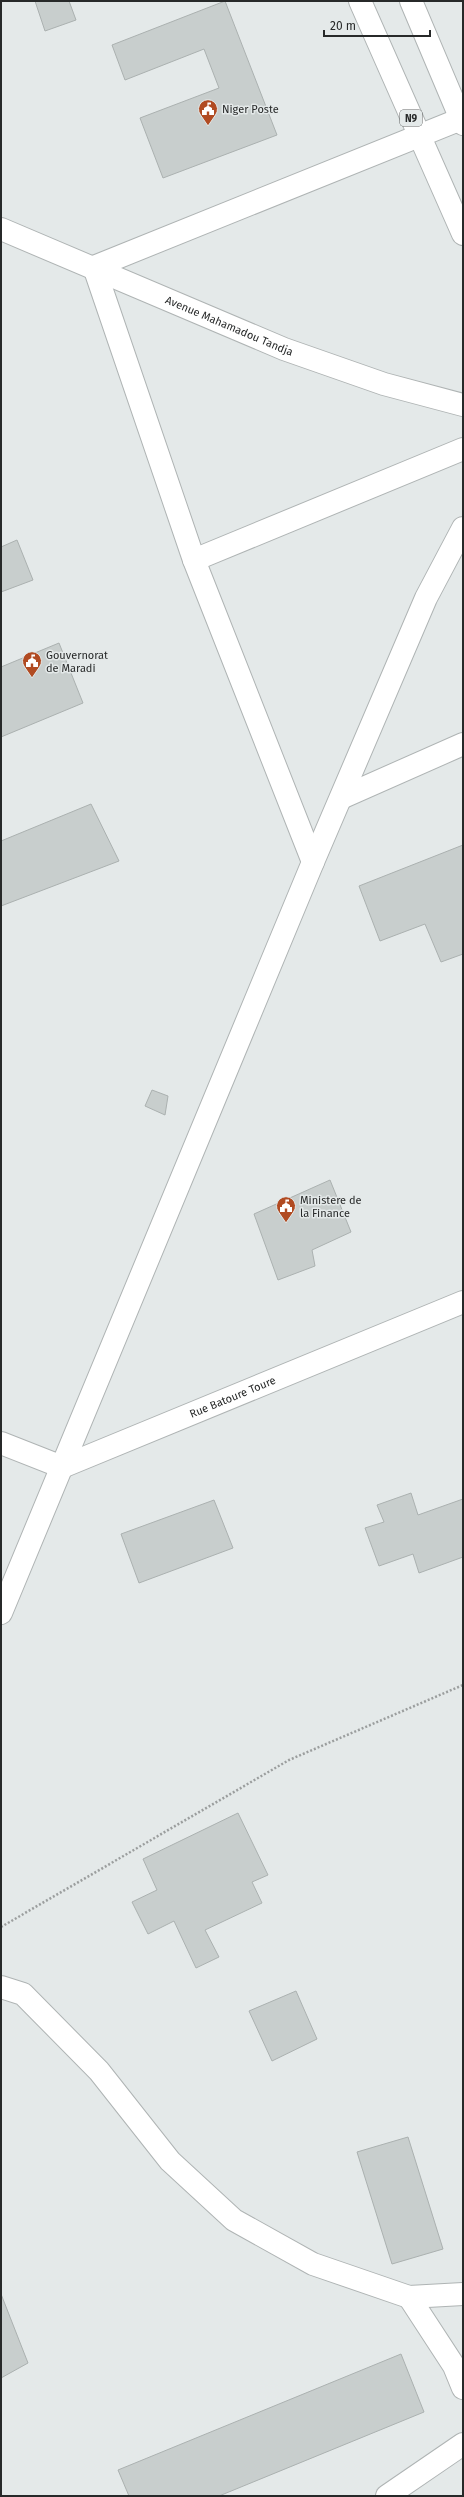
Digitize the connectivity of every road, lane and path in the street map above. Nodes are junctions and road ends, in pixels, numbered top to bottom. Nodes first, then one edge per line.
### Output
1 (360, 1) edge
2 (411, 1) edge
3 (462, 121) edge
4 (419, 136) junction
5 (1, 229) edge
6 (463, 234) edge
7 (94, 267) junction
8 (463, 405) edge
9 (463, 449) edge
10 (463, 528) edge
11 (194, 560) junction
12 (463, 744) edge
13 (341, 798) junction
14 (313, 862) junction
15 (463, 1302) edge
16 (1, 1443) edge
17 (62, 1467) junction
18 (1, 1613) edge
19 (463, 1685) edge
20 (1, 1927) edge
21 (1, 1987) edge
22 (463, 2294) edge
23 (409, 2297) junction
24 (463, 2388) edge
25 (463, 2444) edge
26 (387, 2496) edge

1 - 4 main road, N9
2 - 3 main road
3 - 4 main road
4 - 6 main road, N9
4 - 7 main road
5 - 7 main road, Avenue Mahamadou Tandja
7 - 8 main road, Avenue Mahamadou Tandja
7 - 11 main road
9 - 11 main road
10 - 13 main road
11 - 14 main road
12 - 13 main road
13 - 14 main road
14 - 17 main road
15 - 17 main road, Rue Batoure Toure
16 - 17 main road
17 - 18 main road
19 - 20 path
21 - 23 main road
22 - 23 main road
23 - 24 main road
25 - 26 main road

